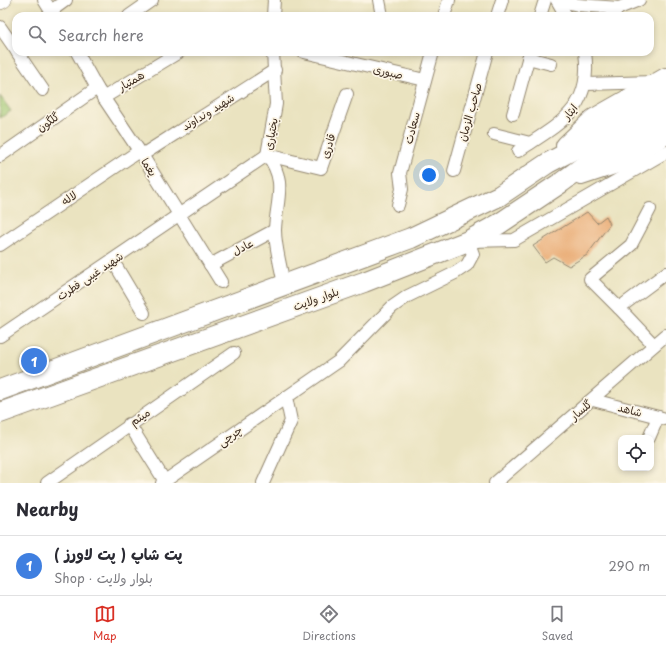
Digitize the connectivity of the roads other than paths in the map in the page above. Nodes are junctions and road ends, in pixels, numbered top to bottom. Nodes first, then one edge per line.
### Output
1 (4, 0) edge
2 (44, 0) edge
3 (66, 0) edge
4 (152, 0) edge
5 (274, 0) edge
6 (379, 0) edge
7 (449, 0) edge
8 (502, 0) edge
9 (545, 0) edge
10 (557, 0) edge
11 (639, 0) edge
12 (0, 2) edge
13 (51, 12) edge
14 (53, 12) edge
15 (135, 12) edge
16 (273, 12) edge
17 (381, 12) edge
18 (445, 12) edge
19 (498, 12) edge
20 (541, 12) edge
21 (564, 12) edge
22 (615, 12) edge
23 (0, 27) edge
24 (12, 44) edge
25 (20, 56) edge
26 (79, 56) edge
27 (171, 56) edge
28 (273, 56) edge
29 (321, 56) edge
30 (432, 56) edge
31 (486, 56) edge
32 (529, 56) edge
33 (531, 56) edge
34 (585, 56) edge
35 (551, 64) dead end
36 (275, 70) junction
37 (425, 80) junction
38 (586, 84) junction
39 (664, 85) edge
40 (43, 90) dead end
41 (100, 93) junction
42 (347, 94) dead end
43 (666, 113) edge
44 (513, 114) dead end
45 (494, 134) dead end
46 (666, 134) edge
47 (608, 139) junction
48 (530, 143) junction
49 (518, 151) dead end
50 (666, 152) edge
51 (140, 153) junction
52 (267, 155) junction
53 (0, 156) edge
54 (548, 163) junction
55 (454, 171) dead end
56 (562, 182) junction
57 (398, 205) dead end
58 (650, 209) dead end
59 (180, 216) junction
60 (275, 230) junction
61 (468, 241) junction
62 (0, 245) edge
63 (113, 261) junction
64 (210, 265) junction
65 (666, 273) edge
66 (221, 282) dead end
67 (284, 285) junction
68 (620, 308) junction
69 (144, 313) dead end
70 (666, 335) edge
71 (0, 336) edge
72 (654, 345) junction
73 (234, 353) dead end
74 (0, 390) edge
75 (286, 397) junction
76 (593, 400) junction
77 (0, 413) edge
78 (662, 418) edge
79 (129, 424) junction
80 (651, 435) edge
81 (164, 482) edge
82 (47, 483) edge
83 (263, 483) edge
84 (495, 483) edge

1 - 12 street
2 - 13 street
3 - 14 street
4 - 15 street
5 - 16 street
6 - 17 street
7 - 18 street
8 - 19 street
9 - 20 street
10 - 21 street
10 - 22 street
11 - 22 street
23 - 24 street
25 - 40 street
26 - 41 street, یغما
27 - 41 street, همتیار
28 - 36 street, بختیاری
29 - 37 street, صبوری
30 - 37 street, سعادت
31 - 55 street, صاحب الزمان
32 - 44 street
33 - 35 street
34 - 38 street, ایثار
36 - 51 street, شهید ونداوند
36 - 52 street, بختیاری
37 - 57 street, سعادت
38 - 39 street
38 - 48 street, ایثار
39 - 47 highway
39 - 54 highway
41 - 51 street, یغما
41 - 53 street, گلگون
42 - 52 street, قادری
43 - 47 highway
45 - 48 street
46 - 56 highway
47 - 54 highway
47 - 56 highway, بلوار ولایت
48 - 49 street, ایثار
50 - 61 street
51 - 59 street, یغما
51 - 62 street, لاله
52 - 59 street, شهید غیبی فطرت
52 - 60 street, بختیاری
54 - 67 highway
56 - 61 highway, بلوار ولایت
58 - 68 street
59 - 63 street, شهید غیبی فطرت
59 - 64 street, یغما
60 - 64 street, عادل
60 - 67 street, بختیاری
61 - 75 street, چرچی
61 - 77 highway, بلوار ولایت
63 - 69 street
63 - 71 street, شهید غیبی فطرت
64 - 66 street, یغما
65 - 68 street
67 - 74 highway
68 - 72 street
70 - 72 street, گلسار
72 - 76 street, گلسار
73 - 79 street, میثم
75 - 81 street, چرچی
75 - 83 street
76 - 78 street, شاهد
76 - 84 street, گلسار
78 - 80 street
79 - 81 street
79 - 82 street, میثم

